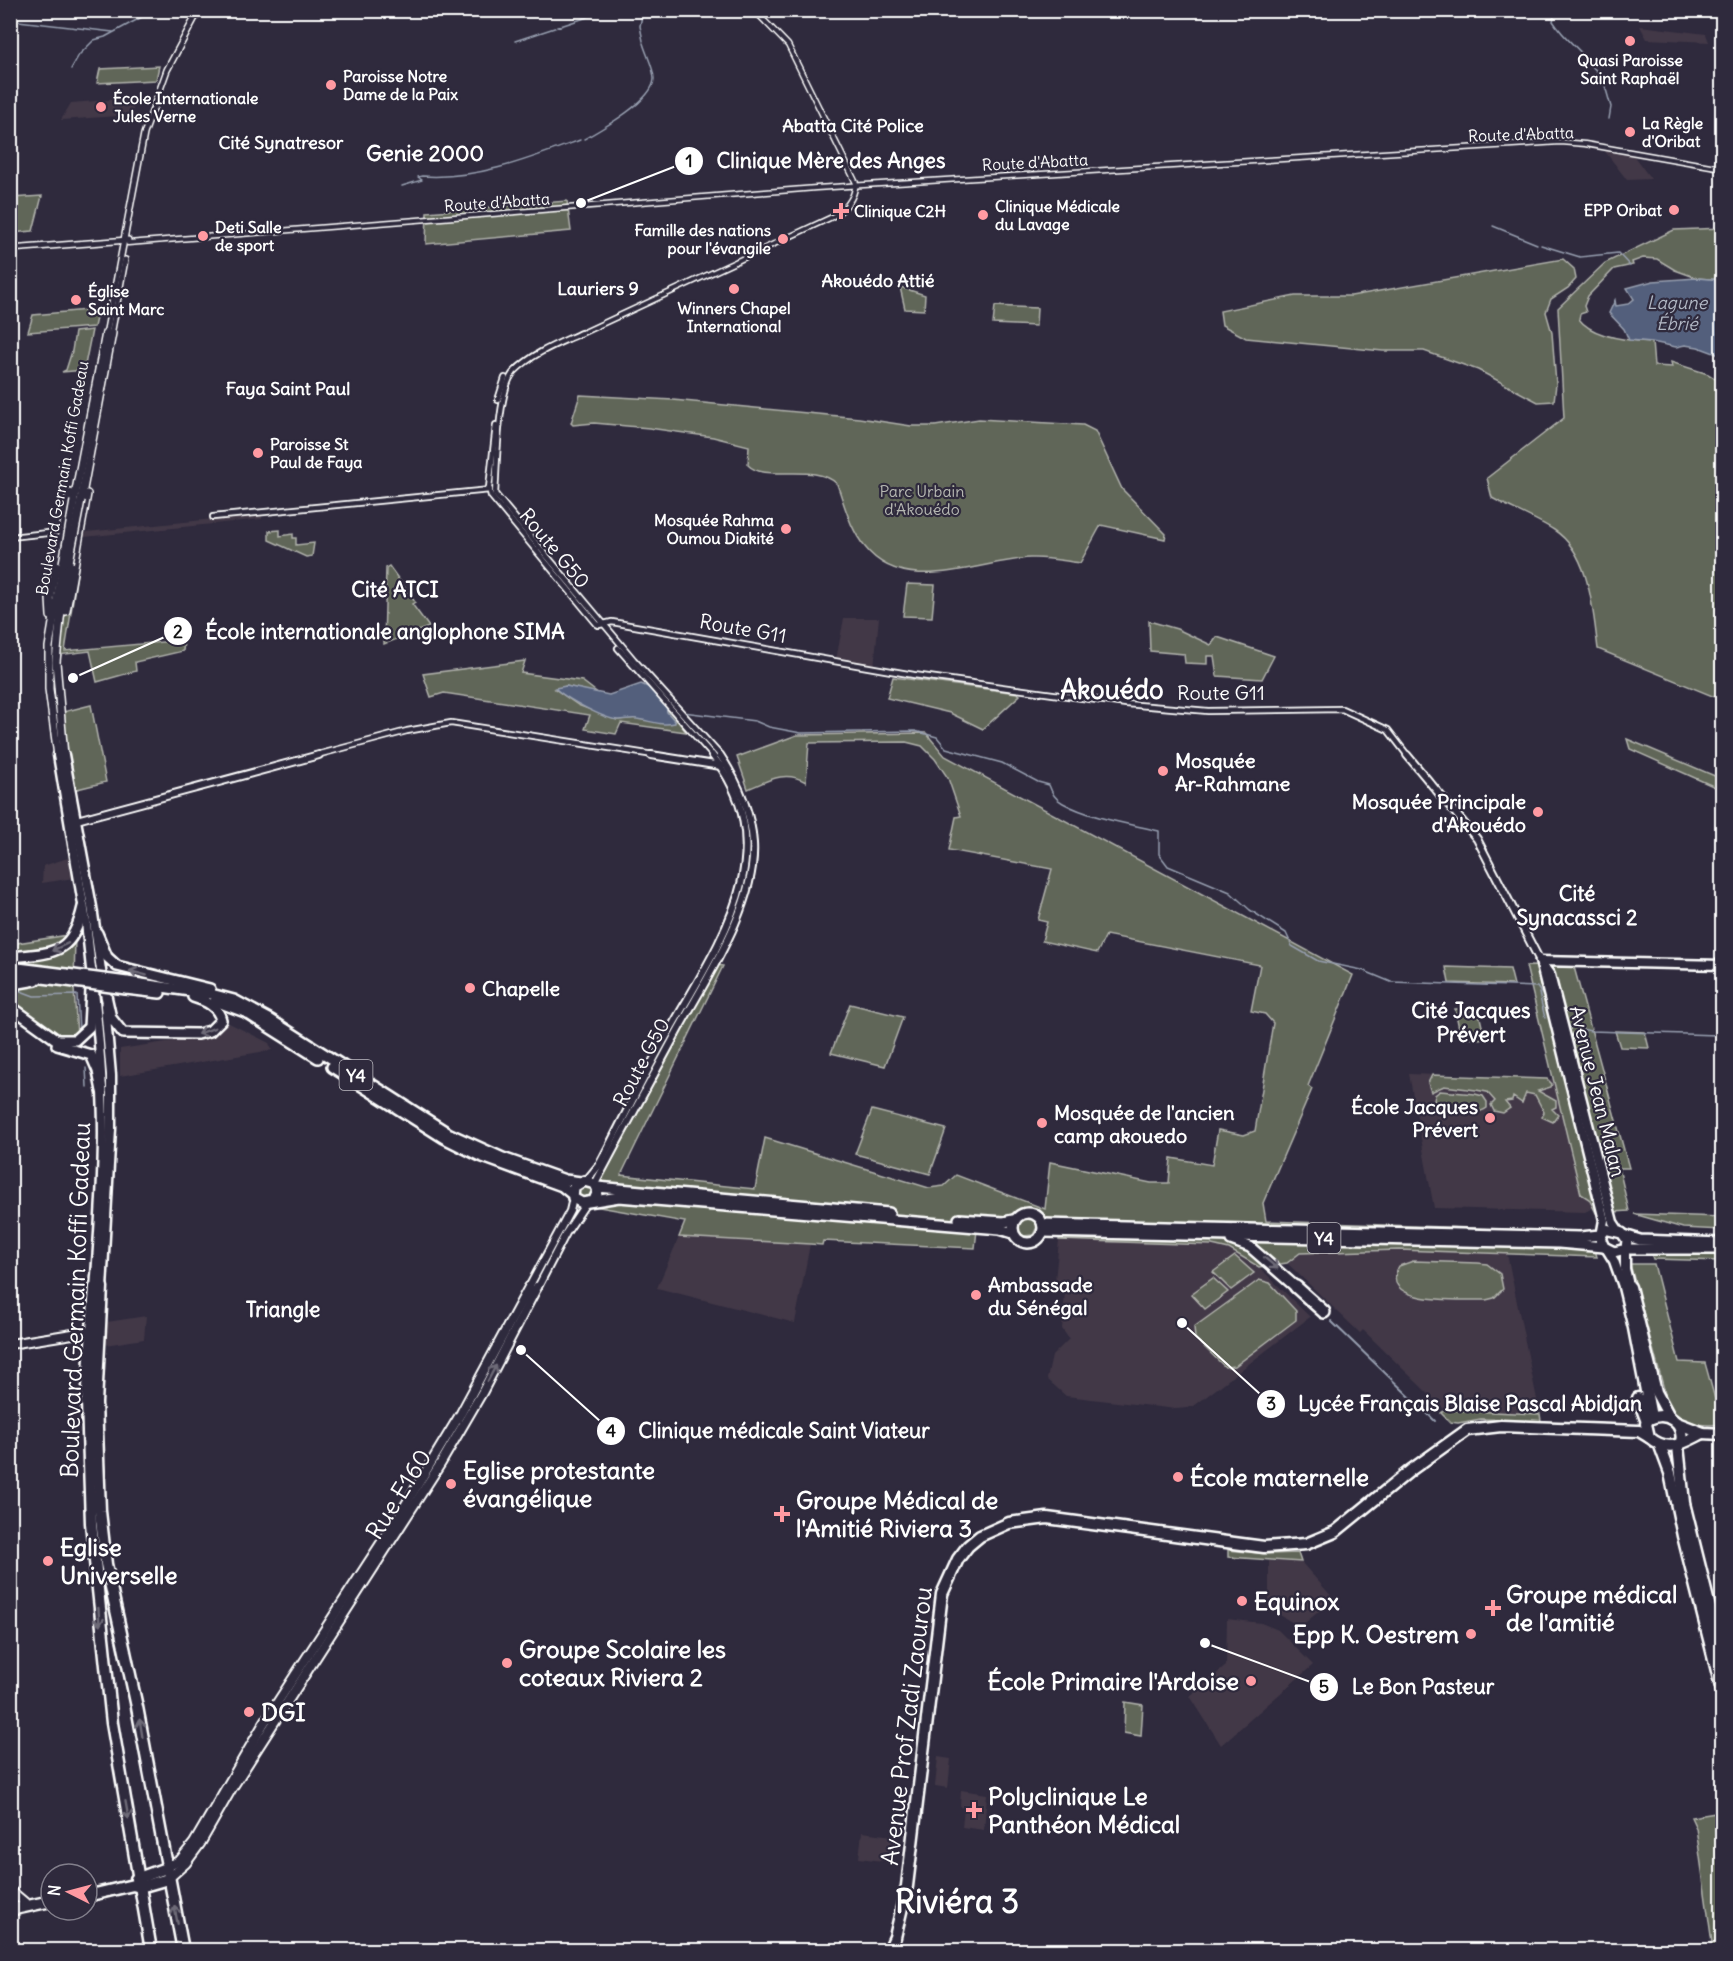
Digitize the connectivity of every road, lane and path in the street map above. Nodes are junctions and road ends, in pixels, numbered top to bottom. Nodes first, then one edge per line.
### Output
1 (199, 10) edge
2 (205, 10) edge
3 (752, 10) edge
4 (1722, 167) edge
5 (854, 184) junction
6 (125, 242) junction
7 (10, 250) edge
8 (90, 433) junction
9 (491, 490) junction
10 (213, 517) dead end
11 (81, 530) junction
12 (62, 532) junction
13 (10, 537) edge
14 (66, 562) joint
15 (600, 624) junction
16 (55, 631) junction
17 (676, 711) junction
18 (724, 765) junction
19 (72, 821) junction
20 (83, 907) junction
21 (97, 933) junction
22 (10, 957) edge
23 (1540, 962) junction
24 (1722, 965) edge
25 (10, 967) edge
26 (91, 968) junction
27 (10, 974) edge
28 (66, 978) junction
29 (54, 979) junction
30 (103, 982) junction
31 (126, 985) junction
32 (10, 989) edge
33 (193, 997) junction
34 (234, 1000) junction
35 (10, 1006) edge
36 (10, 1012) edge
37 (102, 1091) junction
38 (590, 1184) junction
39 (573, 1196) junction
40 (590, 1201) junction
41 (1014, 1220) junction
42 (1043, 1228) junction
43 (1013, 1233) junction
44 (1601, 1233) junction
45 (1621, 1233) junction
46 (1157, 1235) junction
47 (1722, 1243) edge
48 (1605, 1248) junction
49 (1625, 1249) junction
50 (1722, 1249) edge
51 (1324, 1311) dead end
52 (92, 1331) junction
53 (10, 1344) edge
54 (1649, 1405) junction
55 (1674, 1420) junction
56 (1646, 1423) junction
57 (1703, 1433) junction
58 (1722, 1434) edge
59 (1679, 1444) junction
60 (1660, 1446) junction
61 (1722, 1656) edge
62 (1722, 1691) edge
63 (226, 1785) junction
64 (226, 1797) junction
65 (170, 1873) junction
66 (137, 1883) junction
67 (10, 1890) edge
68 (99, 1893) edge
69 (39, 1904) edge
70 (29, 1906) junction
71 (10, 1910) edge
72 (152, 1950) edge
73 (183, 1950) edge
74 (889, 1950) edge

1 - 6 main road, Boulevard Germain Koffi Gadeau
2 - 6 main road, Boulevard Germain Koffi Gadeau
3 - 5 street
4 - 5 street, Route d'Abatta
5 - 6 street, Route d'Abatta
5 - 6 street, Route d'Abatta
5 - 9 street
6 - 7 main road
6 - 8 main road, Boulevard Germain Koffi Gadeau
8 - 11 main road
8 - 12 main road
8 - 14 main road, Boulevard Germain Koffi Gadeau, bridge
9 - 10 street
9 - 15 street, Route G50
11 - 12 street
11 - 16 main road
12 - 13 street
12 - 16 main road
14 - 16 main road, Boulevard Germain Koffi Gadeau
15 - 17 street
15 - 17 street
15 - 23 street, Route G11
16 - 19 main road, Boulevard Germain Koffi Gadeau
17 - 18 street, Route G50
18 - 19 street
18 - 38 street, Route G50
19 - 20 main road, Boulevard Germain Koffi Gadeau
19 - 21 main road, Boulevard Germain Koffi Gadeau
20 -> 22 highway
20 - 26 main road, Boulevard Germain Koffi Gadeau
21 - 30 main road, Boulevard Germain Koffi Gadeau
34 -> 21 highway
23 - 24 main road
23 - 44 main road, Avenue Jean Malan
23 - 45 main road, Avenue Jean Malan
25 - 28 highway, Y4
26 - 35 highway
26 - 37 main road, Boulevard Germain Koffi Gadeau
27 - 29 highway, Y4
28 - 29 highway, Y4
28 - 31 highway, Y4, bridge
29 - 32 highway
33 -> 30 highway
65 -> 30 main road, Boulevard Germain Koffi Gadeau
31 - 33 highway, Y4
31 - 34 highway, Y4
33 - 39 highway, Y4
34 - 38 highway, Y4
36 - 37 highway
37 - 52 main road, Boulevard Germain Koffi Gadeau
38 - 39 highway
38 - 40 highway
38 - 41 highway, Y4
39 - 40 highway
39 - 63 street, Rue E160
40 - 43 highway
64 -> 40 street, Rue E160
41 - 42 highway
41 - 43 highway
42 - 43 highway
42 - 44 highway, Y4
42 - 46 highway, Y4
44 - 45 highway
44 - 48 highway
45 - 47 highway
45 - 49 highway
46 - 48 highway, Y4
46 -> 51 highway
48 - 49 highway
48 - 54 main road
49 - 50 highway
49 - 55 main road
52 - 53 street
52 -> 66 main road, Boulevard Germain Koffi Gadeau
54 - 56 main road
54 - 56 main road
55 - 56 main road
55 - 57 main road
55 - 59 main road
56 - 60 main road
56 - 74 main road, Avenue Prof Zadi Zaourou
57 - 58 main road
57 - 59 main road
59 - 60 main road
59 - 61 main road
60 - 62 main road
63 - 64 street
63 - 65 street, Rue E160
64 - 65 street, Rue E160
65 - 66 main road
73 -> 65 main road, Boulevard Germain Koffi Gadeau
66 - 68 main road
66 - 72 main road, Boulevard Germain Koffi Gadeau
67 - 70 street
69 - 70 main road
70 - 71 main road

